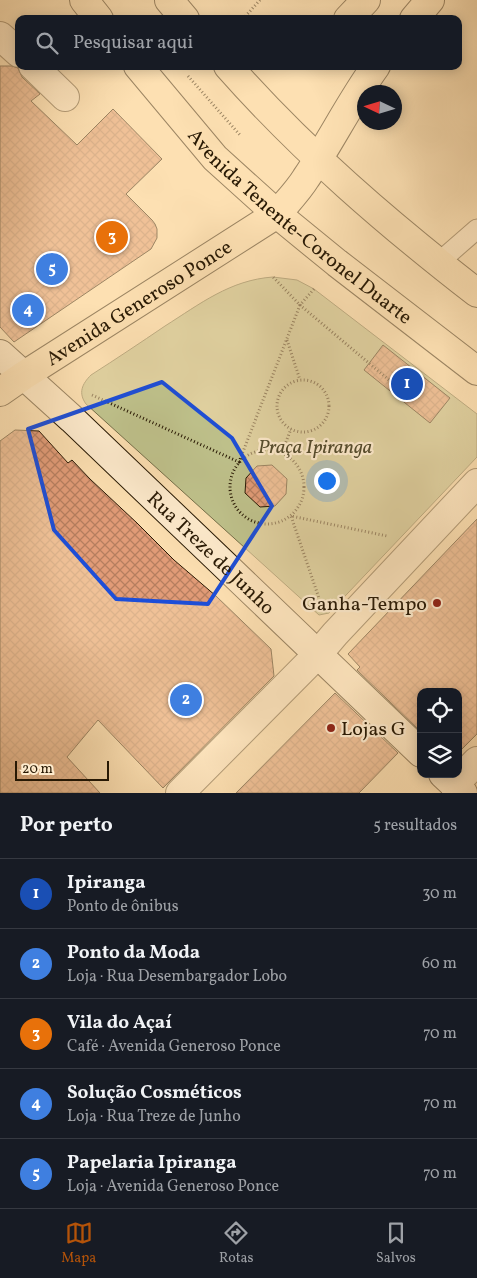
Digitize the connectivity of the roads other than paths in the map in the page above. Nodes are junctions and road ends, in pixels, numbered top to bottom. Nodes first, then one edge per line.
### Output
1 (84, 0) edge
2 (169, 0) edge
3 (366, 0) edge
4 (430, 0) edge
5 (96, 15) edge
6 (182, 15) edge
7 (352, 15) edge
8 (417, 15) edge
9 (0, 36) edge
10 (15, 49) edge
11 (36, 70) edge
12 (141, 70) edge
13 (231, 70) edge
14 (373, 70) edge
15 (64, 96) dead end
16 (318, 159) junction
17 (276, 214) junction
18 (477, 229) edge
19 (438, 263) junction
20 (477, 293) edge
21 (0, 354) edge
22 (477, 371) edge
23 (23, 376) junction
24 (0, 392) edge
25 (477, 482) edge
26 (318, 654) junction
27 (417, 748) edge
28 (477, 761) edge
29 (454, 784) edge
30 (180, 793) edge

1 - 5 main road
2 - 6 main road
3 - 7 main road
4 - 8 main road
9 - 10 street
11 - 15 street
12 - 17 main road, Avenida Tenente-Coronel Duarte
13 - 16 main road
14 - 16 main road, Avenida Generoso Ponce
16 - 17 main road, Avenida Generoso Ponce
16 - 19 main road
17 - 22 main road, Avenida Tenente-Coronel Duarte
17 - 23 main road, Avenida Generoso Ponce
18 - 19 lane
19 - 20 main road
21 - 23 street, Rua Treze de Junho
23 - 24 main road, Avenida Generoso Ponce
23 - 26 street, Rua Treze de Junho
25 - 26 street
26 - 27 street, Rua Treze de Junho
26 - 30 street
28 - 29 street

